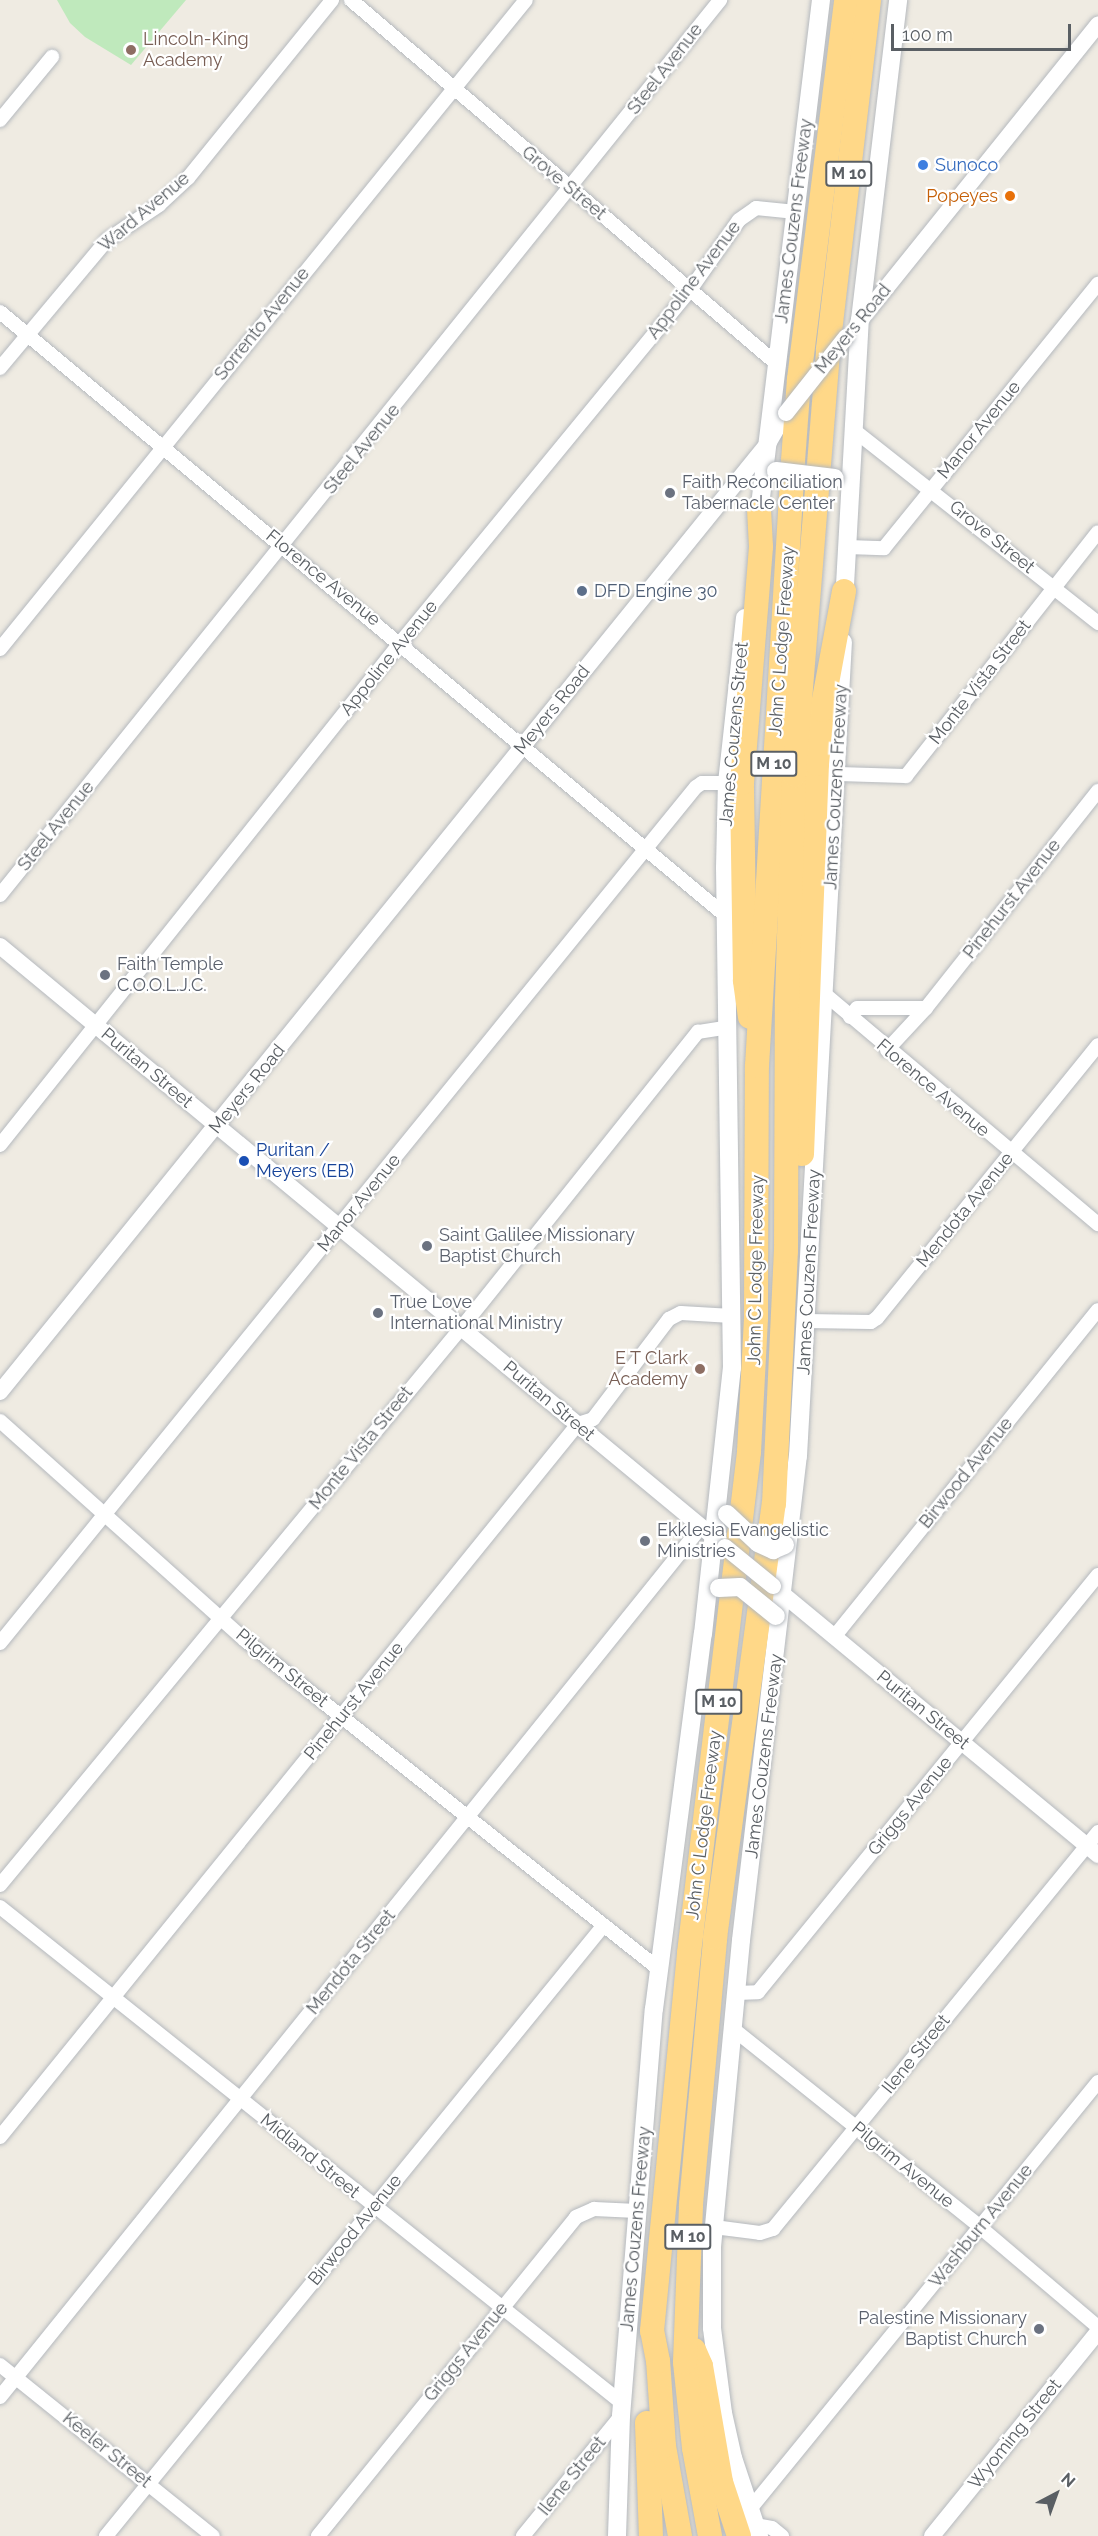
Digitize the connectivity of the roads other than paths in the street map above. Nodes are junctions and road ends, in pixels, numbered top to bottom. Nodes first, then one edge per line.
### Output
1 (332, 0) edge
2 (351, 0) edge
3 (526, 0) edge
4 (720, 0) edge
5 (820, 0) edge
6 (846, 0) edge
7 (870, 0) edge
8 (898, 0) edge
9 (1098, 25) edge
10 (52, 57) dead end
11 (454, 88) junction
12 (0, 120) edge
13 (571, 189) junction
14 (796, 212) junction
15 (1098, 284) edge
16 (690, 290) junction
17 (0, 312) edge
18 (860, 320) junction
19 (27, 335) junction
20 (778, 365) junction
21 (0, 368) edge
22 (855, 431) junction
23 (769, 442) junction
24 (163, 446) junction
25 (771, 471) junction
26 (843, 479) junction
27 (932, 489) junction
28 (759, 510) junction
29 (1098, 532) edge
30 (283, 546) junction
31 (848, 547) junction
32 (1054, 587) junction
33 (844, 591) junction
34 (1098, 623) edge
35 (401, 642) junction
36 (0, 649) edge
37 (523, 745) junction
38 (837, 774) junction
39 (727, 783) junction
40 (1098, 791) edge
41 (647, 849) junction
42 (0, 895) edge
43 (726, 916) junction
44 (0, 946) edge
45 (826, 995) junction
46 (926, 1008) junction
47 (850, 1017) junction
48 (96, 1025) junction
49 (729, 1027) junction
50 (1098, 1045) edge
51 (887, 1050) junction
52 (757, 1066) junction
53 (217, 1126) junction
54 (0, 1145) edge
55 (1011, 1152) junction
56 (1098, 1224) edge
57 (339, 1227) junction
58 (786, 1251) junction
59 (1098, 1310) edge
60 (732, 1316) junction
61 (806, 1321) junction
62 (460, 1326) junction
63 (0, 1392) edge
64 (0, 1421) edge
65 (578, 1424) junction
66 (722, 1462) junction
67 (106, 1516) junction
68 (713, 1537) junction
69 (788, 1543) junction
70 (1098, 1575) edge
71 (779, 1591) junction
72 (706, 1604) junction
73 (222, 1620) junction
74 (778, 1625) junction
75 (834, 1637) junction
76 (0, 1643) edge
77 (342, 1717) junction
78 (962, 1742) junction
79 (468, 1817) junction
80 (1098, 1832) edge
81 (1093, 1850) edge
82 (0, 1885) edge
83 (0, 1907) edge
84 (604, 1925) junction
85 (660, 1970) junction
86 (735, 1993) junction
87 (113, 1998) junction
88 (732, 2028) junction
89 (1098, 2082) edge
90 (239, 2099) junction
91 (856, 2127) junction
92 (0, 2137) edge
93 (374, 2207) junction
94 (636, 2211) junction
95 (714, 2227) junction
96 (980, 2227) junction
97 (501, 2308) junction
98 (1098, 2327) edge
99 (652, 2331) junction
100 (686, 2331) junction
101 (1098, 2332) edge
102 (0, 2365) edge
103 (16, 2377) junction
104 (0, 2397) edge
105 (621, 2410) junction
106 (148, 2484) junction
107 (751, 2527) edge
108 (106, 2536) edge
109 (213, 2536) edge
110 (318, 2536) edge
111 (523, 2536) edge
112 (617, 2536) edge
113 (651, 2536) edge
114 (680, 2536) edge
115 (710, 2536) edge
116 (782, 2536) edge
117 (932, 2536) edge

1 - 19 street, Ward Avenue
2 - 11 street, Grove Street
3 - 11 street, Sorrento Avenue
4 - 13 street, Steel Avenue
5 - 14 main road, James Couzens Freeway
6 - 52 highway, John C Lodge Freeway / M 10
7 - 58 highway, John C Lodge Freeway / M 10
8 - 18 main road, James Couzens Freeway
9 - 18 street, Meyers Road
10 - 12 street
11 - 13 street, Grove Street
11 - 24 street, Sorrento Avenue
13 - 16 street, Grove Street
13 - 30 street, Steel Avenue
14 - 16 street, Appoline Avenue
14 - 20 main road, James Couzens Freeway
15 - 27 street, Manor Avenue
16 - 20 street, Grove Street
16 - 35 street, Appoline Avenue
17 - 19 street, Florence Avenue
18 - 22 main road, James Couzens Freeway
18 - 23 street, Meyers Road, bridge
19 - 21 street, Ward Avenue
19 - 24 street, Florence Avenue
20 - 23 main road, James Couzens Freeway
22 - 26 main road, James Couzens Freeway
22 - 27 street, Grove Street
23 - 25 main road, James Couzens Street
23 - 37 street, Meyers Road
24 - 30 street, Florence Avenue
24 - 36 street, Sorrento Avenue
25 - 26 main road, bridge
25 - 28 main road, James Couzens Street
26 - 31 main road, James Couzens Freeway
27 - 31 street, Manor Avenue
27 - 32 street, Grove Street
28 - 39 main road, James Couzens Street
28 - 52 highway
29 - 32 street, Monte Vista Street
30 - 35 street, Florence Avenue
30 - 42 street, Steel Avenue
31 - 33 main road, James Couzens Freeway
32 - 34 street, Grove Street
32 - 38 street, Monte Vista Street
33 - 38 main road, James Couzens Freeway
33 - 58 highway
35 - 37 street, Florence Avenue
35 - 48 street, Appoline Avenue
37 - 41 street, Florence Avenue
37 - 53 street, Meyers Road
38 - 45 main road, James Couzens Freeway
39 - 41 street, Manor Avenue
39 - 43 main road, James Couzens Street
40 - 46 street, Pinehurst Avenue
41 - 43 street, Florence Avenue
41 - 57 street, Manor Avenue
43 - 49 main road, James Couzens Street
44 - 48 street, Puritan Street
45 - 47 street, Florence Avenue
45 - 61 main road, James Couzens Freeway
46 - 47 street
46 - 51 street, Pinehurst Avenue
47 - 51 street, Florence Avenue
48 - 53 street, Puritan Street
48 - 54 street, Appoline Avenue
49 - 60 main road, James Couzens Freeway
49 - 62 street, Monte Vista Street
50 - 55 street, Mendota Avenue
51 - 55 street, Florence Avenue
52 - 99 highway, John C Lodge Freeway / M 10
53 - 57 street, Puritan Street
53 - 63 street, Meyers Road
55 - 56 street, Florence Avenue
55 - 61 street, Mendota Avenue
57 - 62 street, Puritan Street
57 - 67 street, Manor Avenue
58 - 100 highway, John C Lodge Freeway / M 10
59 - 75 street, Birwood Avenue
60 - 65 street, Pinehurst Avenue
60 - 66 main road, James Couzens Freeway
61 - 69 main road, James Couzens Freeway
62 - 65 street, Puritan Street
62 - 73 street, Monte Vista Street
64 - 67 street, Pilgrim Street
65 - 68 street, Puritan Street
65 - 77 street, Pinehurst Avenue
66 - 68 main road, James Couzens Freeway
66 - 69 main road, bridge
67 - 73 street, Pilgrim Street
67 - 76 street, Manor Avenue
68 - 71 street, Puritan Street, bridge
68 - 72 main road, James Couzens Freeway
68 - 79 street, Mendota Street
69 - 71 main road, James Couzens Freeway
70 - 78 street, Griggs Avenue
71 - 74 main road, James Couzens Freeway
71 - 75 street, Puritan Street
72 - 74 main road, bridge
72 - 85 main road, James Couzens Freeway
73 - 77 street, Pilgrim Street
73 - 82 street, Monte Vista Street
74 - 86 main road, James Couzens Freeway
75 - 78 street, Puritan Street
77 - 79 street, Pilgrim Street
77 - 87 street, Pinehurst Avenue
78 - 81 street, Puritan Street
78 - 86 street, Griggs Avenue
79 - 84 street, Pilgrim Street
79 - 90 street, Mendota Street
80 - 81 street, Ilene Street
81 - 91 street, Ilene Street
83 - 87 street, Midland Street
84 - 85 street, Pilgrim Street
84 - 93 street, Birwood Avenue
85 - 94 main road, James Couzens Freeway
86 - 88 main road, James Couzens Freeway
87 - 90 street, Midland Street
87 - 92 street, Pinehurst Avenue
88 - 91 street, Pilgrim Avenue
88 - 95 main road, James Couzens Freeway
89 - 96 street, Washburn Avenue
90 - 93 street, Midland Street
90 - 103 street, Mendota Street
91 - 95 street, Ilene Street
91 - 96 street, Pilgrim Avenue
93 - 97 street, Midland Street
93 - 106 street, Birwood Avenue
94 - 97 street, Griggs Avenue
94 - 105 main road, James Couzens Freeway
95 - 107 main road, James Couzens Freeway
96 - 98 street, Pilgrim Avenue
96 - 107 street, Washburn Avenue
97 - 105 street, Midland Street
97 - 110 street, Griggs Avenue
99 - 113 highway
99 - 114 highway, John C Lodge Freeway / M 10
100 - 107 highway
100 - 115 highway, John C Lodge Freeway / M 10
101 - 117 street, Wyoming Street
102 - 103 street, Keeler Street
103 - 104 street, Mendota Street
103 - 106 street, Keeler Street
105 - 111 street, Ilene Street
105 - 112 main road, James Couzens Freeway
106 - 108 street, Birwood Avenue
106 - 109 street, Keeler Street
107 - 116 street

